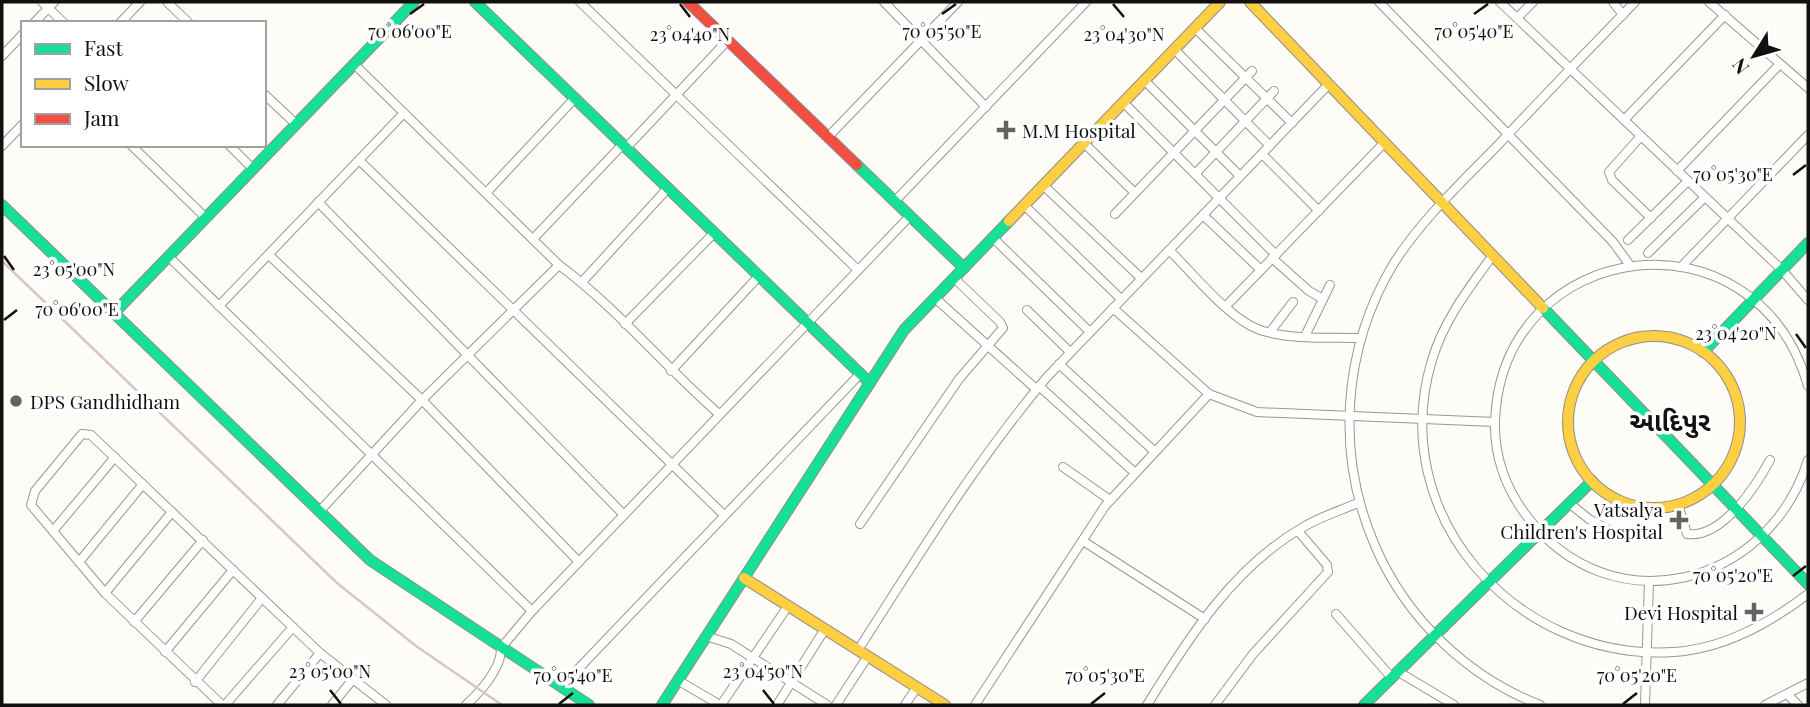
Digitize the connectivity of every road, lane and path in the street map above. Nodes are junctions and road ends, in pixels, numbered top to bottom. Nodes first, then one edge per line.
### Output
1 (140, 2) edge
2 (167, 2) edge
3 (415, 2) edge
4 (475, 2) edge
5 (580, 2) edge
6 (688, 2) edge
7 (884, 2) edge
8 (958, 2) edge
9 (1086, 2) edge
10 (1220, 2) edge
11 (1250, 2) edge
12 (1258, 2) edge
13 (1379, 2) edge
14 (1500, 2) edge
15 (1533, 2) edge
16 (1613, 2) edge
17 (1635, 2) edge
18 (1709, 2) edge
19 (48, 4) edge
20 (1623, 15) junction
21 (1725, 15) junction
22 (1517, 18) junction
23 (35, 21) edge
24 (62, 21) edge
25 (122, 21) edge
26 (188, 21) edge
27 (1195, 28) junction
28 (21, 36) edge
29 (728, 40) junction
30 (921, 40) junction
31 (1174, 49) junction
32 (2, 56) edge
33 (354, 64) junction
34 (1780, 64) junction
35 (1571, 69) junction
36 (1249, 75) junction
37 (1144, 80) junction
38 (1329, 85) junction
39 (1808, 88) edge
40 (1274, 91) dead end
41 (677, 95) junction
42 (266, 96) edge
43 (575, 98) junction
44 (1267, 99) junction
45 (1224, 100) junction
46 (1124, 102) junction
47 (986, 107) junction
48 (404, 113) junction
49 (1624, 120) junction
50 (1245, 121) junction
51 (1292, 123) junction
52 (296, 124) junction
53 (21, 126) edge
54 (1195, 131) junction
55 (1508, 135) junction
56 (1808, 135) edge
57 (1641, 136) junction
58 (828, 137) junction
59 (1084, 142) junction
60 (1385, 142) junction
61 (2, 146) edge
62 (624, 146) junction
63 (1270, 146) junction
64 (133, 147) edge
65 (231, 147) edge
66 (1216, 152) junction
67 (1174, 153) junction
68 (1262, 154) junction
69 (360, 161) junction
70 (253, 169) junction
71 (1677, 171) junction
72 (1195, 173) junction
73 (1240, 176) junction
74 (1688, 181) junction
75 (1043, 185) junction
76 (668, 188) junction
77 (486, 193) junction
78 (1135, 193) junction
79 (1705, 197) junction
80 (1219, 198) junction
81 (895, 201) junction
82 (1445, 201) junction
83 (318, 202) junction
84 (2, 205) edge
85 (1024, 205) junction
86 (1319, 211) junction
87 (1115, 214) dead end
88 (1203, 215) junction
89 (910, 216) junction
90 (206, 218) junction
91 (1651, 218) junction
92 (1728, 219) junction
93 (715, 233) junction
94 (993, 238) junction
95 (533, 239) junction
96 (1628, 240) dead end
97 (1808, 243) edge
98 (1169, 250) junction
99 (1648, 253) dead end
100 (269, 255) junction
101 (1493, 255) junction
102 (169, 257) junction
103 (1274, 257) junction
104 (1629, 264) junction
105 (559, 265) junction
106 (1681, 267) junction
107 (964, 268) junction
108 (858, 270) junction
109 (1261, 270) junction
110 (1782, 270) junction
111 (759, 276) junction
112 (954, 278) junction
113 (1141, 278) junction
114 (582, 282) junction
115 (1330, 285) dead end
116 (935, 298) junction
117 (1756, 298) junction
118 (1121, 299) junction
119 (1323, 299) junction
120 (1808, 300) edge
121 (1293, 302) dead end
122 (219, 306) junction
123 (1226, 306) junction
124 (1546, 306) junction
125 (1113, 308) junction
126 (514, 310) junction
127 (1027, 310) dead end
128 (114, 313) junction
129 (807, 322) junction
130 (625, 324) junction
131 (1090, 332) junction
132 (1270, 332) junction
133 (1305, 336) junction
134 (1361, 338) junction
135 (987, 345) junction
136 (1070, 352) junction
137 (1703, 352) junction
138 (466, 354) junction
139 (1596, 359) junction
140 (1059, 364) junction
141 (671, 371) junction
142 (860, 374) junction
143 (870, 383) junction
144 (1808, 386) edge
145 (1038, 387) junction
146 (1209, 394) junction
147 (422, 400) junction
148 (719, 414) junction
149 (1349, 418) junction
150 (1423, 420) junction
151 (1495, 422) junction
152 (1154, 451) junction
153 (373, 456) junction
154 (115, 457) junction
155 (1770, 460) dead end
156 (1808, 460) edge
157 (671, 464) junction
158 (1063, 467) dead end
159 (1135, 472) junction
160 (1592, 481) junction
161 (1715, 483) junction
162 (143, 484) junction
163 (1110, 500) junction
164 (1360, 502) junction
165 (1569, 503) junction
166 (1678, 505) junction
167 (1739, 508) junction
168 (172, 512) junction
169 (319, 512) junction
170 (624, 515) junction
171 (724, 515) junction
172 (860, 524) dead end
173 (53, 531) junction
174 (1297, 531) junction
175 (1539, 533) junction
176 (1616, 534) dead end
177 (1765, 535) junction
178 (203, 540) junction
179 (1083, 541) junction
180 (79, 562) junction
181 (579, 562) junction
182 (233, 570) junction
183 (1808, 576) edge
184 (744, 578) junction
185 (1649, 581) junction
186 (1488, 582) junction
187 (1808, 584) edge
188 (105, 593) junction
189 (1808, 594) edge
190 (262, 598) junction
191 (788, 606) junction
192 (532, 611) junction
193 (1336, 614) dead end
194 (1205, 619) junction
195 (134, 622) junction
196 (293, 627) junction
197 (825, 629) junction
198 (1434, 635) junction
199 (706, 636) junction
200 (501, 648) junction
201 (858, 650) junction
202 (165, 652) junction
203 (1647, 652) junction
204 (320, 653) junction
205 (868, 656) junction
206 (754, 659) junction
207 (1394, 674) junction
208 (353, 679) junction
209 (679, 681) junction
210 (195, 682) junction
211 (1808, 683) edge
212 (792, 684) junction
213 (561, 687) junction
214 (917, 687) junction
215 (1788, 695) junction
216 (1517, 701) edge
217 (1448, 704) edge
218 (223, 705) edge
219 (277, 705) edge
220 (332, 705) edge
221 (386, 705) edge
222 (466, 705) edge
223 (589, 705) edge
224 (662, 705) edge
225 (720, 705) edge
226 (777, 705) edge
227 (827, 705) edge
228 (836, 705) edge
229 (905, 705) edge
230 (946, 705) edge
231 (975, 705) edge
232 (1147, 705) edge
233 (1215, 705) edge
234 (1364, 705) edge
235 (1532, 705) edge
236 (1540, 705) edge
237 (1645, 705) edge
238 (1765, 705) edge
239 (1798, 705) edge

1 - 25 street
2 - 26 street
3 - 33 street
4 - 43 street
5 - 41 street
6 - 29 street
7 - 30 street
8 - 30 street
9 - 47 street
10 - 27 street
11 - 38 street
12 - 82 street
13 - 55 street
14 - 22 street
15 - 22 street
16 - 20 street
17 - 20 street
18 - 21 street
19 - 23 street
19 - 24 street
20 - 35 street
21 - 34 street
21 - 49 street
22 - 35 street
27 - 31 street
27 - 36 street
28 - 32 street
29 - 41 street
29 - 58 street
30 - 47 street
30 - 58 street
31 - 37 street
31 - 45 street
33 - 48 street
33 - 52 street
34 - 39 street
34 - 71 street
35 - 49 street
35 - 55 street
36 - 44 street
36 - 45 street
37 - 46 street
37 - 54 street
38 - 51 street
38 - 60 street
40 - 44 street
41 - 62 street
41 - 108 street
42 - 52 street
43 - 62 street
43 - 77 street
44 - 50 street
44 - 51 street
45 - 50 street
45 - 54 street
46 - 59 street
46 - 67 street
47 - 81 street
48 - 69 street
48 - 77 street
49 - 57 street
50 - 63 street
50 - 66 street
51 - 63 street
52 - 70 street
53 - 61 street
54 - 66 street
54 - 67 street
55 - 82 street
55 - 104 street
56 - 92 street
57 - 71 street
57 - 91 street
58 - 81 street
59 - 75 street
59 - 78 street
60 - 82 street
60 - 86 street
62 - 76 street
62 - 95 street
63 - 68 street
64 - 90 street
65 - 70 street
66 - 72 street
66 - 73 street
67 - 72 street
67 - 78 street
68 - 73 street
68 - 86 street
69 - 83 street
69 - 126 street
70 - 90 street
71 - 74 street
72 - 80 street
73 - 80 street
74 - 79 street
74 - 91 street
75 - 85 street
75 - 113 street
76 - 93 street
76 - 114 street
77 - 95 street
78 - 87 street
79 - 92 street
79 - 99 street
80 - 88 street
80 - 103 street
81 - 89 street
82 - 101 street
82 - 124 street
82 - 134 street
83 - 100 street
83 - 138 street
84 - 128 street
85 - 94 street
85 - 118 street
86 - 103 street
88 - 98 street
88 - 109 street
89 - 107 street
89 - 108 street
90 - 102 street
91 - 96 street
92 - 106 street
92 - 110 street
93 - 111 street
93 - 130 street
94 - 107 street
94 - 131 street
95 - 105 street
97 - 110 street
98 - 113 street
98 - 123 street
100 - 122 street
100 - 147 street
101 - 124 street
101 - 150 street
102 - 122 street
102 - 128 street
103 - 109 street
103 - 119 street
104 - 106 street
104 - 124 street
105 - 114 street
105 - 126 street
106 - 117 street
107 - 112 street
108 - 129 street
109 - 123 street
110 - 117 street
110 - 120 street
111 - 129 street
111 - 141 street
112 - 116 street
112 - 135 street
113 - 118 street
114 - 130 street
115 - 119 street
116 - 135 street
116 - 143 street
117 - 137 street
117 - 144 street
118 - 125 street
119 - 133 street
121 - 132 street
122 - 153 street
123 - 132 street
124 - 139 street
124 - 151 street
125 - 131 street
125 - 146 street
126 - 138 street
126 - 157 street
127 - 136 street
128 - 169 street
129 - 142 street
129 - 148 street
130 - 141 street
131 - 136 street
132 - 133 street
133 - 134 street
134 - 149 street
135 - 145 street
135 - 172 street
136 - 140 street
137 - 139 street
137 - 161 street
138 - 147 street
138 - 170 street
139 - 160 street
139 - 161 street
140 - 145 street
140 - 152 street
141 - 148 street
142 - 143 street
142 - 171 street
143 - 184 street
145 - 159 street
145 - 201 street
146 - 149 street
146 - 152 street
147 - 153 street
147 - 181 street
148 - 157 street
149 - 150 street
149 - 164 street
150 - 151 street
150 - 186 street
151 - 175 street
152 - 159 street
153 - 169 street
153 - 192 street
154 - 162 street
154 - 173 street
154 - 173 street
155 - 167 street
156 - 177 street
157 - 170 street
157 - 171 street
158 - 163 street
159 - 163 street
160 - 165 street
160 - 166 street
161 - 166 street
161 - 167 street
162 - 168 street
162 - 180 street
163 - 179 street
164 - 174 street
164 - 198 street
165 - 175 street
165 - 176 street
166 - 167 street
167 - 177 street
168 - 178 street
168 - 188 street
169 - 200 street
170 - 181 street
171 - 213 street
173 - 180 street
174 - 194 street
174 - 233 street
175 - 185 street
175 - 186 street
177 - 183 street
177 - 185 street
177 - 187 street
178 - 182 street
178 - 195 street
179 - 194 street
179 - 231 street
180 - 188 street
181 - 192 street
182 - 190 street
182 - 202 street
184 - 191 street
184 - 199 street
185 - 203 street
186 - 198 street
186 - 203 street
188 - 195 street
189 - 203 street
190 - 196 street
190 - 210 street
191 - 197 street
191 - 206 street
192 - 200 street
193 - 207 street
194 - 232 street
195 - 202 street
196 - 204 street
196 - 218 street
197 - 201 street
197 - 212 street
198 - 207 street
198 - 216 street
199 - 206 street
199 - 209 street
200 - 213 street
200 - 222 street
201 - 205 street
202 - 210 street
203 - 237 street
204 - 208 street
204 - 219 street
205 - 214 street
205 - 228 street
206 - 212 street
206 - 225 street
207 - 217 street
207 - 234 street
208 - 220 street
208 - 221 street
209 - 224 street
209 - 225 street
210 - 218 street
211 - 215 street
212 - 226 street
212 - 227 street
213 - 223 street
214 - 229 street
214 - 230 street
215 - 238 street
215 - 239 street
216 - 235 street
216 - 236 street

